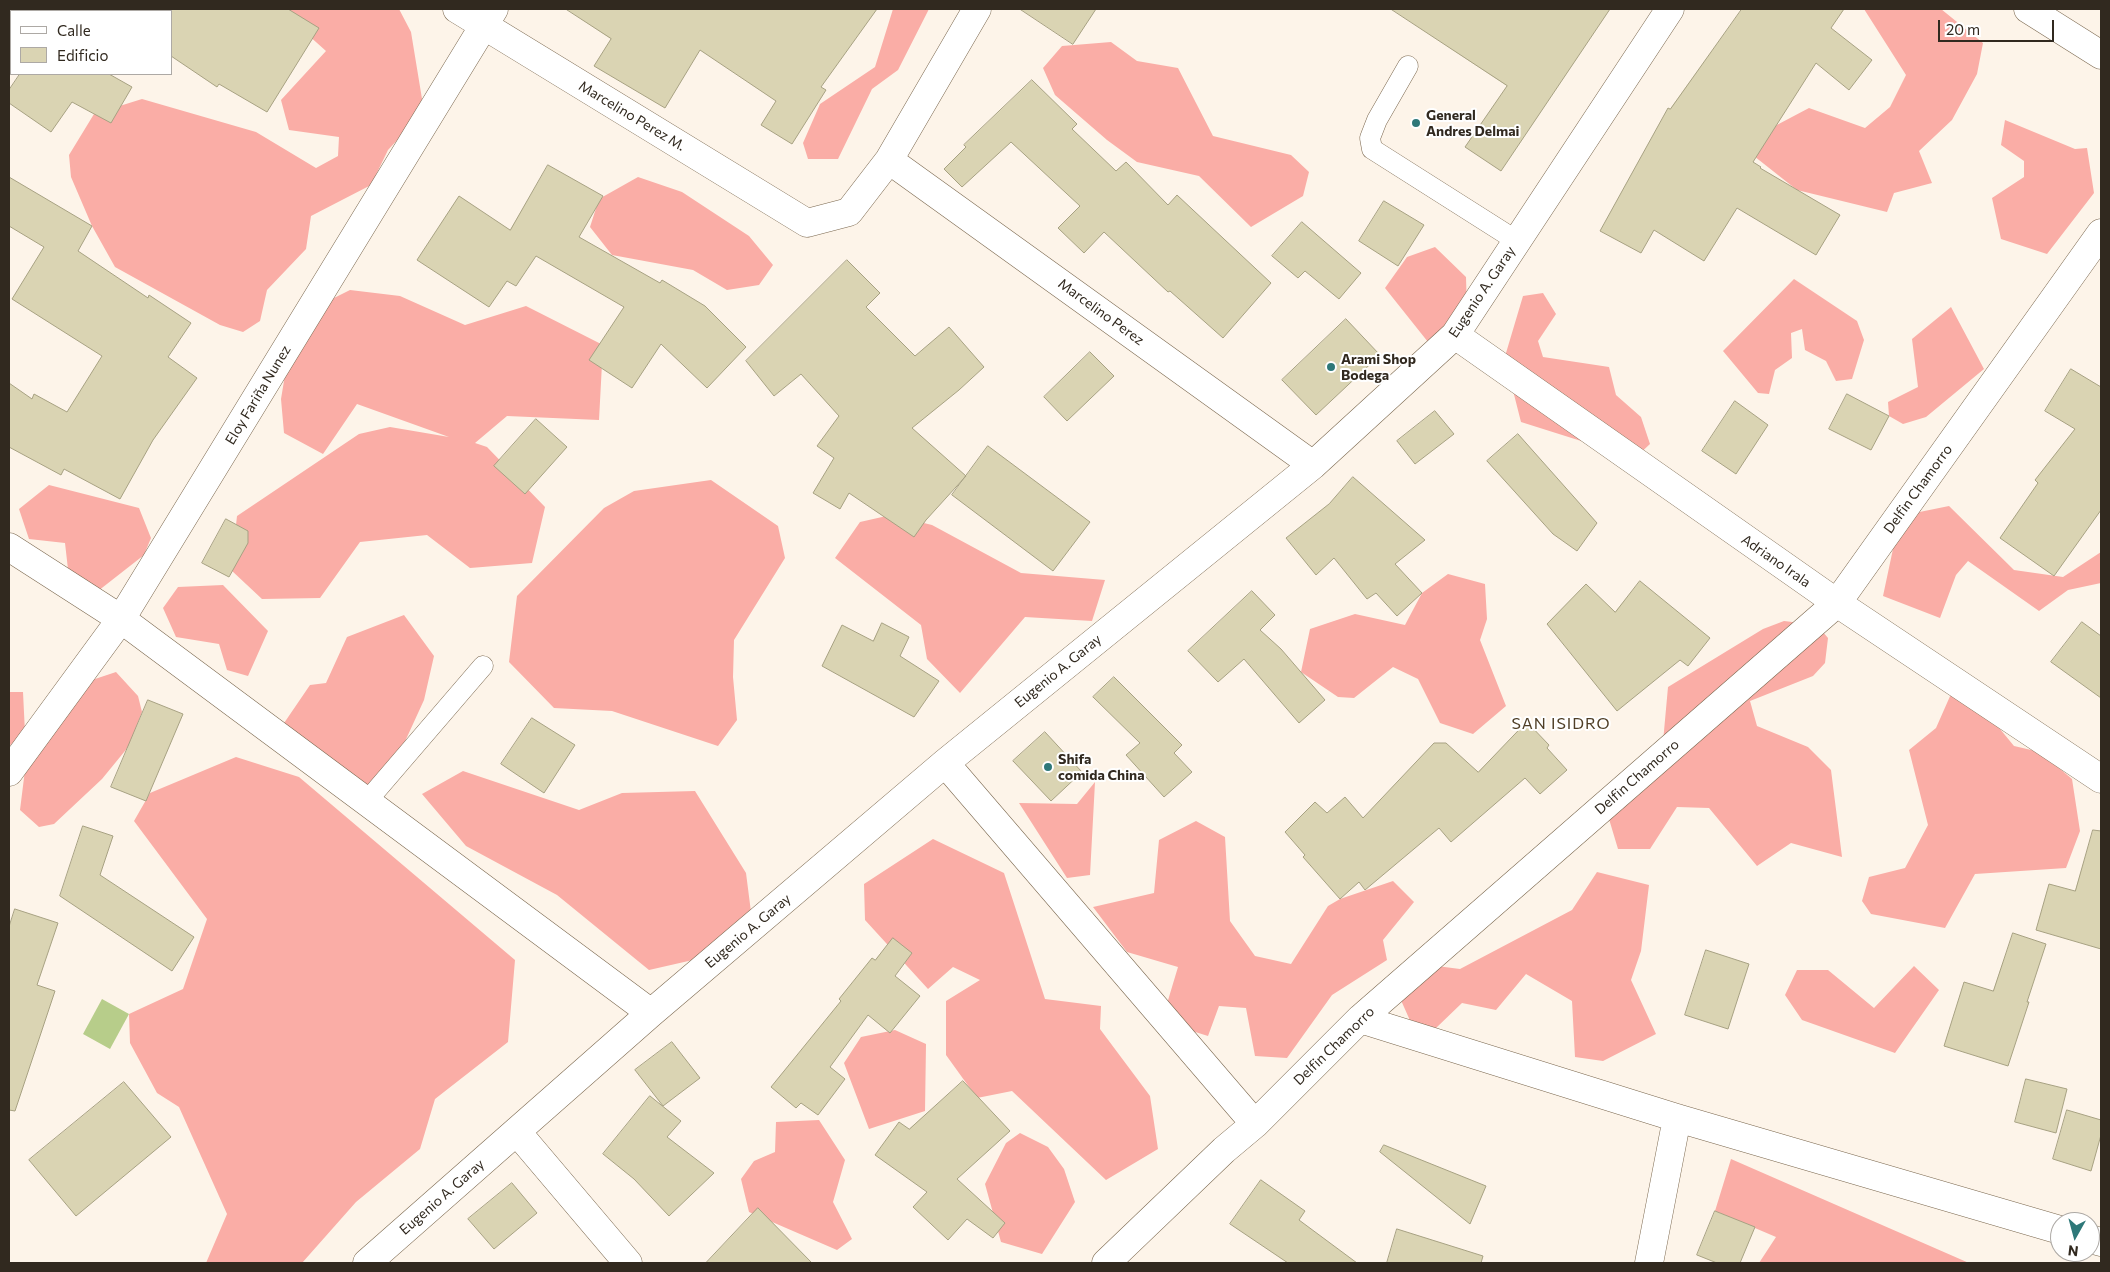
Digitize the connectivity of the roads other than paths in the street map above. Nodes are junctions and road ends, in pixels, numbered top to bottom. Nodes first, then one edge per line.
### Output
1 (457, 9) edge
2 (977, 9) edge
3 (1670, 9) edge
4 (2028, 9) edge
5 (489, 17) edge
6 (2101, 54) edge
7 (1408, 66) dead end
8 (889, 160) junction
9 (2101, 233) edge
10 (1517, 241) junction
11 (1455, 335) junction
12 (1312, 465) junction
13 (9, 547) edge
14 (1837, 603) junction
15 (121, 619) junction
16 (483, 666) dead end
17 (945, 762) junction
18 (9, 772) edge
19 (2101, 779) edge
20 (366, 801) junction
21 (652, 1013) junction
22 (1360, 1020) junction
23 (1676, 1118) junction
24 (1254, 1124) junction
25 (517, 1132) junction
26 (2050, 1227) edge
27 (367, 1263) edge
28 (628, 1263) edge
29 (1106, 1263) edge
30 (1649, 1263) edge

1 - 5 street, Marcelino Perez M.
2 - 8 street
3 - 10 street, Eugenio A. Garay
4 - 6 street
5 - 8 street, Marcelino Perez M.
5 - 15 street, Eloy Fariña Nunez
7 - 10 lane
8 - 12 street, Marcelino Perez
9 - 14 street, Delfin Chamorro
10 - 11 street, Eugenio A. Garay
11 - 12 street, Eugenio A. Garay
11 - 14 street, Adriano Irala
12 - 17 street, Eugenio A. Garay
13 - 15 street
14 - 19 street, Adriano Irala
14 - 22 street, Delfin Chamorro
15 - 18 street, Eloy Fariña Nunez
15 - 20 street
16 - 20 lane
17 - 21 street, Eugenio A. Garay
17 - 24 street
20 - 21 street
21 - 25 street, Eugenio A. Garay
22 - 23 street
22 - 24 street, Delfin Chamorro
23 - 26 street
23 - 30 street
24 - 29 street, Delfin Chamorro
25 - 27 street, Eugenio A. Garay
25 - 28 street

